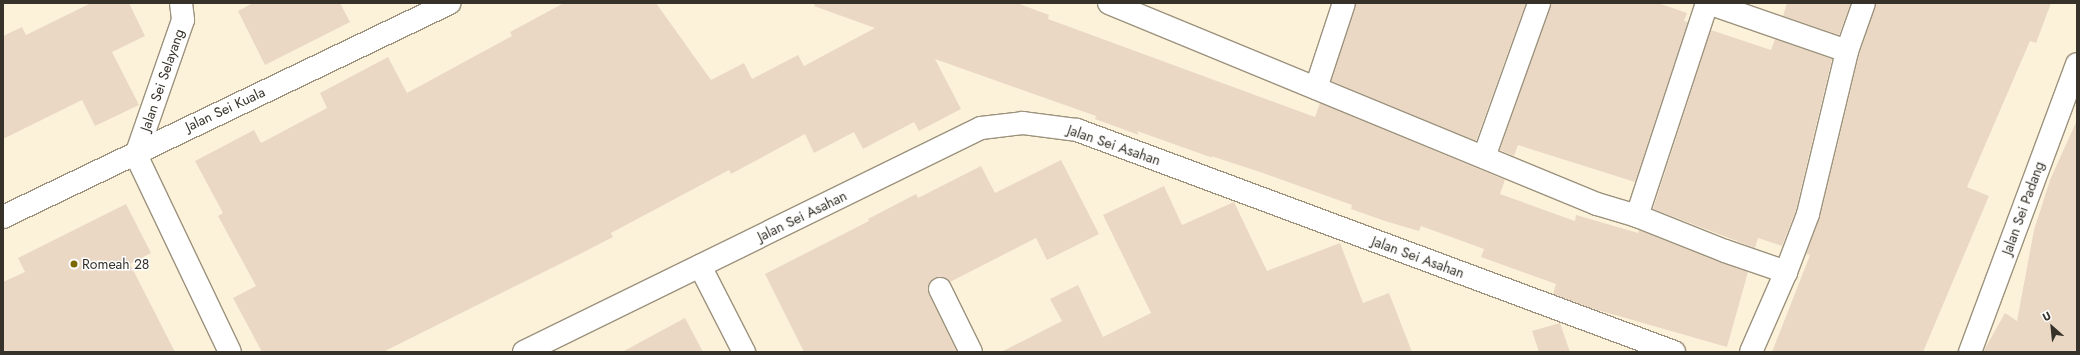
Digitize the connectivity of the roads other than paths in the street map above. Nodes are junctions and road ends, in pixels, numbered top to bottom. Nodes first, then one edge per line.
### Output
1 (181, 3) edge
2 (448, 3) edge
3 (1109, 3) edge
4 (1344, 3) edge
5 (1539, 3) edge
6 (1708, 3) edge
7 (1864, 3) edge
8 (1847, 51) junction
9 (2077, 64) edge
10 (1316, 88) junction
11 (136, 155) junction
12 (1484, 158) junction
13 (1637, 216) junction
14 (3, 217) edge
15 (700, 266) junction
16 (1786, 272) junction
17 (940, 289) dead end
18 (230, 352) edge
19 (524, 352) edge
20 (744, 352) edge
21 (971, 352) edge
22 (1674, 352) edge
23 (1751, 352) edge
24 (1970, 352) edge

1 - 11 street, Jalan Sei Selayang
2 - 11 street, Jalan Sei Kuala
3 - 10 street
4 - 10 street
5 - 12 street
6 - 8 street
6 - 13 street
7 - 8 street
8 - 16 street
9 - 24 street, Jalan Sei Padang
10 - 12 street
11 - 14 street, Jalan Sei Kuala
11 - 18 street
12 - 13 street
13 - 16 street
15 - 19 street, Jalan Sei Asahan
15 - 20 street
15 - 22 street, Jalan Sei Asahan
16 - 23 street
17 - 21 street

